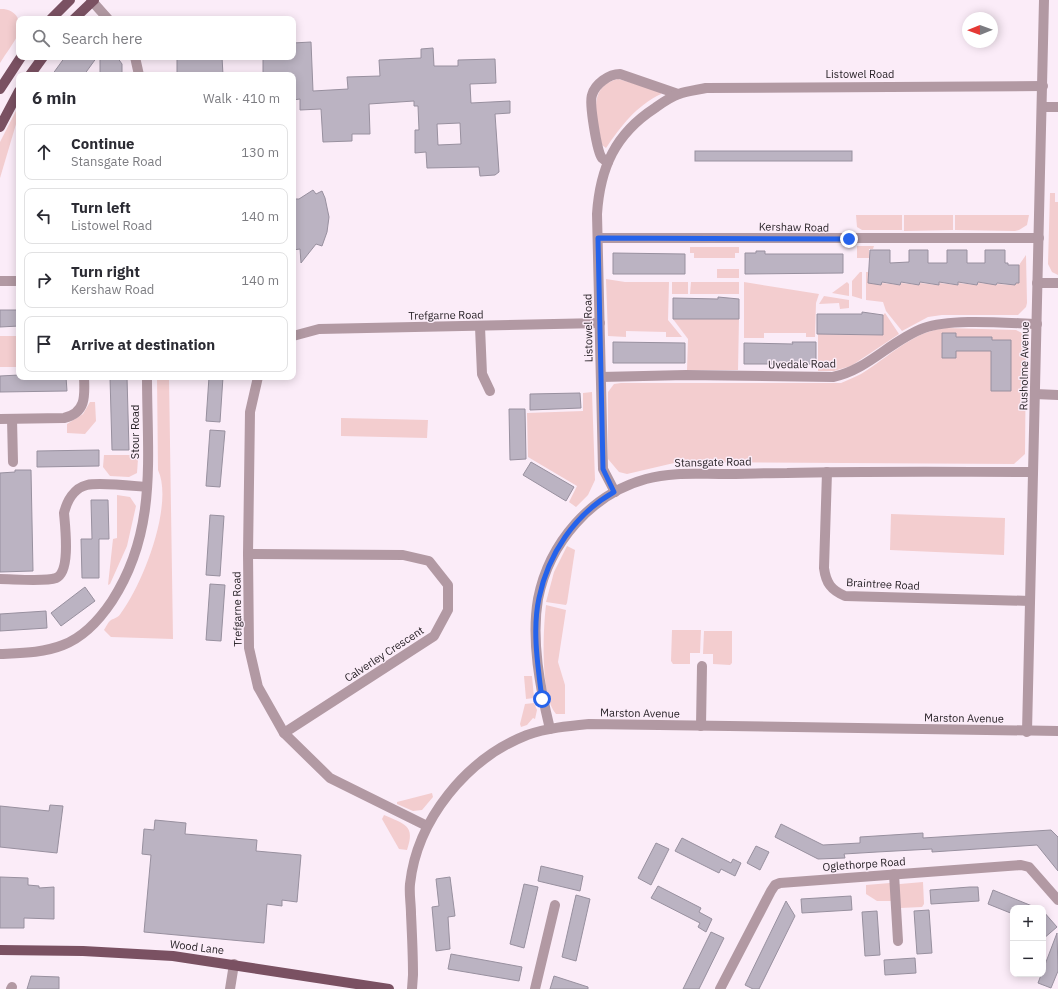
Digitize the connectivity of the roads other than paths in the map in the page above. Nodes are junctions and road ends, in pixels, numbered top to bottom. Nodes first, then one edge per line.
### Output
1 (70, 0) edge
2 (92, 0) edge
3 (1044, 0) edge
4 (54, 16) edge
5 (77, 16) edge
6 (105, 16) edge
7 (19, 60) edge
8 (41, 60) edge
9 (136, 60) edge
10 (32, 72) edge
11 (138, 72) edge
12 (1043, 86) junction
13 (0, 89) edge
14 (678, 94) junction
15 (16, 97) edge
16 (1042, 107) junction
17 (1058, 107) edge
18 (0, 127) edge
19 (608, 162) junction
20 (598, 238) junction
21 (1039, 238) junction
22 (0, 281) edge
23 (16, 281) edge
24 (1038, 283) junction
25 (1058, 283) edge
26 (600, 323) junction
27 (1036, 324) junction
28 (480, 327) junction
29 (296, 335) edge
30 (601, 377) junction
31 (84, 380) edge
32 (146, 380) edge
33 (257, 380) edge
34 (490, 391) dead end
35 (1035, 394) junction
36 (1058, 395) edge
37 (0, 419) edge
38 (12, 419) junction
39 (13, 462) dead end
40 (827, 472) junction
41 (1033, 472) junction
42 (147, 486) junction
43 (614, 492) junction
44 (248, 554) junction
45 (0, 579) edge
46 (1030, 601) junction
47 (0, 654) edge
48 (702, 666) dead end
49 (701, 726) junction
50 (550, 729) junction
51 (1058, 731) edge
52 (1027, 732) junction
53 (284, 733) junction
54 (427, 826) junction
55 (894, 874) junction
56 (1058, 900) edge
57 (555, 905) dead end
58 (898, 941) dead end
59 (0, 950) edge
60 (234, 964) junction
61 (230, 989) edge
62 (389, 989) edge
63 (412, 989) edge
64 (535, 989) edge
65 (720, 989) edge

1 - 4 main road
2 - 5 main road
2 - 6 street
3 - 12 street, Rusholme Avenue
7 - 13 main road
8 - 10 main road
9 - 11 street
12 - 14 street, Listowel Road
12 - 16 street, Rusholme Avenue
14 - 19 street, Listowel Road
14 - 19 street
15 - 18 main road
16 - 17 street
16 - 21 street, Rusholme Avenue
19 - 20 street, Listowel Road
20 - 21 street, Kershaw Road
20 - 26 street, Listowel Road
21 - 24 street, Rusholme Avenue
22 - 23 street
24 - 25 street
24 - 27 street, Rusholme Avenue
26 - 28 street, Trefgarne Road
26 - 30 street, Listowel Road
27 - 30 street, Uvedale Road
27 - 35 street, Rusholme Avenue
28 - 29 street, Trefgarne Road
28 - 34 street
30 - 43 street, Listowel Road
31 - 38 street
32 - 42 street, Stour Road
33 - 44 street, Trefgarne Road
35 - 36 street
35 - 41 street, Rusholme Avenue
37 - 38 street
38 - 39 street
40 - 41 street, Stansgate Road
40 - 43 street, Stansgate Road
40 - 46 street, Braintree Road
41 - 46 street, Rusholme Avenue
42 - 45 street
42 - 47 street, Stour Road
43 - 50 street, Stansgate Road
44 - 53 street, Trefgarne Road
44 - 53 street, Calverley Crescent
46 - 52 street, Rusholme Avenue
48 - 49 street
49 - 50 street, Marston Avenue
49 - 52 street, Marston Avenue
50 - 54 street, Marston Avenue
51 - 52 street, Marston Avenue
53 - 54 street, Trefgarne Road
54 - 63 street, Marston Avenue
55 - 56 street, Oglethorpe Road
55 - 58 street
55 - 65 street, Oglethorpe Road
57 - 64 street
59 - 60 main road, Wood Lane
60 - 61 street
60 - 62 main road, Wood Lane

